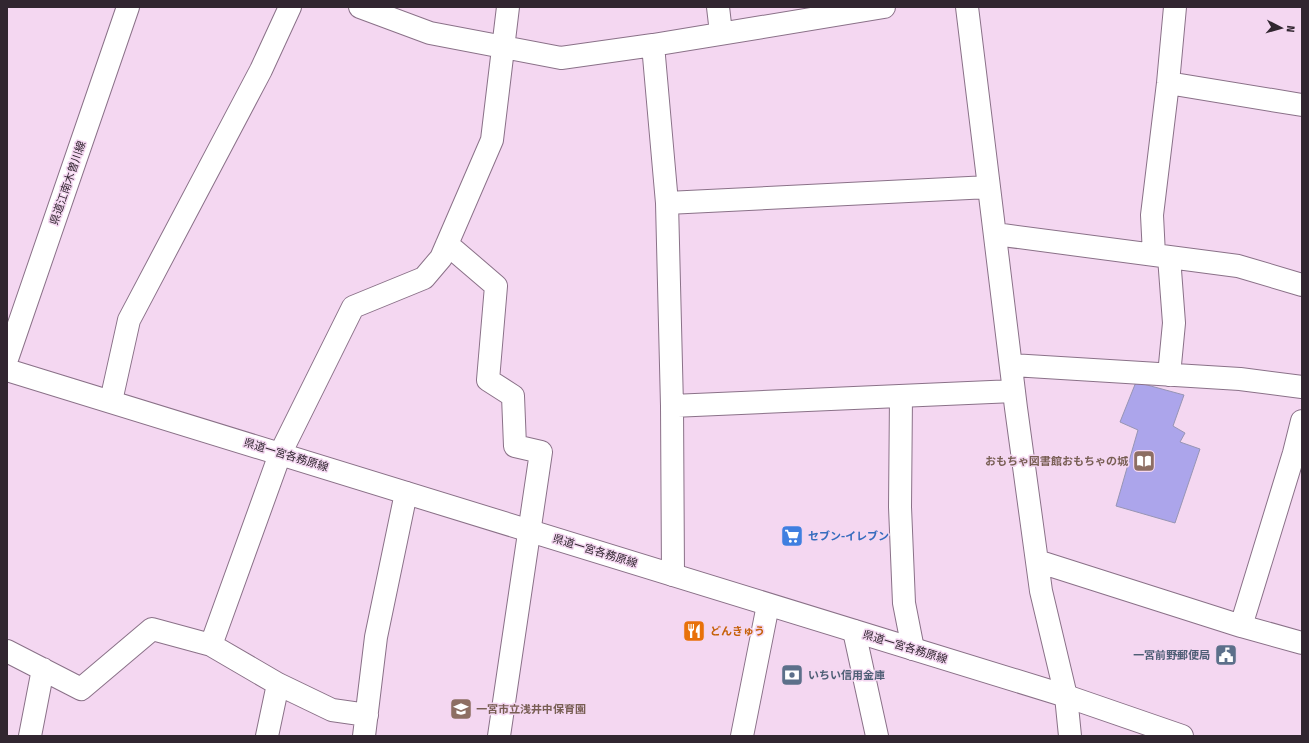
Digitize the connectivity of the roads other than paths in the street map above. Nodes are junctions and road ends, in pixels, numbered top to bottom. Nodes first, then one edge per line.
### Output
1 (128, 7) edge
2 (290, 7) edge
3 (508, 7) edge
4 (718, 7) edge
5 (884, 7) edge
6 (967, 7) edge
7 (1175, 7) edge
8 (370, 9) edge
9 (721, 33) junction
10 (653, 45) junction
11 (502, 47) junction
12 (1168, 84) junction
13 (1302, 105) edge
14 (989, 187) junction
15 (667, 203) junction
16 (995, 234) junction
17 (448, 244) junction
18 (1161, 256) junction
19 (1302, 285) edge
20 (7, 359) edge
21 (1011, 365) junction
22 (7, 370) edge
23 (1169, 374) junction
24 (1302, 387) edge
25 (1014, 391) junction
26 (901, 396) junction
27 (111, 401) junction
28 (672, 406) junction
29 (1302, 421) edge
30 (280, 454) junction
31 (406, 493) junction
32 (528, 531) junction
33 (1038, 561) junction
34 (673, 575) junction
35 (768, 605) junction
36 (1241, 626) junction
37 (854, 631) junction
38 (1302, 642) edge
39 (211, 645) junction
40 (913, 649) junction
41 (7, 651) edge
42 (43, 669) junction
43 (278, 684) junction
44 (1066, 696) junction
45 (366, 726) edge
46 (30, 736) edge
47 (268, 736) edge
48 (499, 736) edge
49 (742, 736) edge
50 (877, 736) edge
51 (1070, 736) edge
52 (1182, 736) edge

1 - 20 street, 県道江南木曽川線
2 - 27 street
3 - 11 street
4 - 9 street
5 - 9 street
6 - 14 street
7 - 12 street
8 - 11 street
9 - 10 street
10 - 11 street
10 - 15 street
11 - 17 street
12 - 13 street
12 - 18 street
14 - 15 street
14 - 16 street
15 - 28 street
16 - 18 street
16 - 21 street
17 - 30 street
17 - 32 street
18 - 19 street
18 - 23 street
21 - 23 street
21 - 25 street
22 - 27 street, 県道一宮各務原線
23 - 24 street
25 - 26 street
25 - 33 street
26 - 28 street
26 - 40 street
27 - 30 street, 県道一宮各務原線
28 - 34 street
29 - 36 street
30 - 31 street, 県道一宮各務原線
30 - 39 street
31 - 32 street, 県道一宮各務原線
31 - 45 street
32 - 34 street, 県道一宮各務原線
32 - 48 street
33 - 36 street
33 - 44 street
34 - 35 street, 県道一宮各務原線
35 - 37 street, 県道一宮各務原線
35 - 49 street
36 - 38 street
37 - 40 street, 県道一宮各務原線
37 - 50 street
39 - 42 street
39 - 43 street
40 - 44 street, 県道一宮各務原線
41 - 42 street
42 - 46 street
43 - 45 street
43 - 47 street
44 - 51 street
44 - 52 street, 県道一宮各務原線

